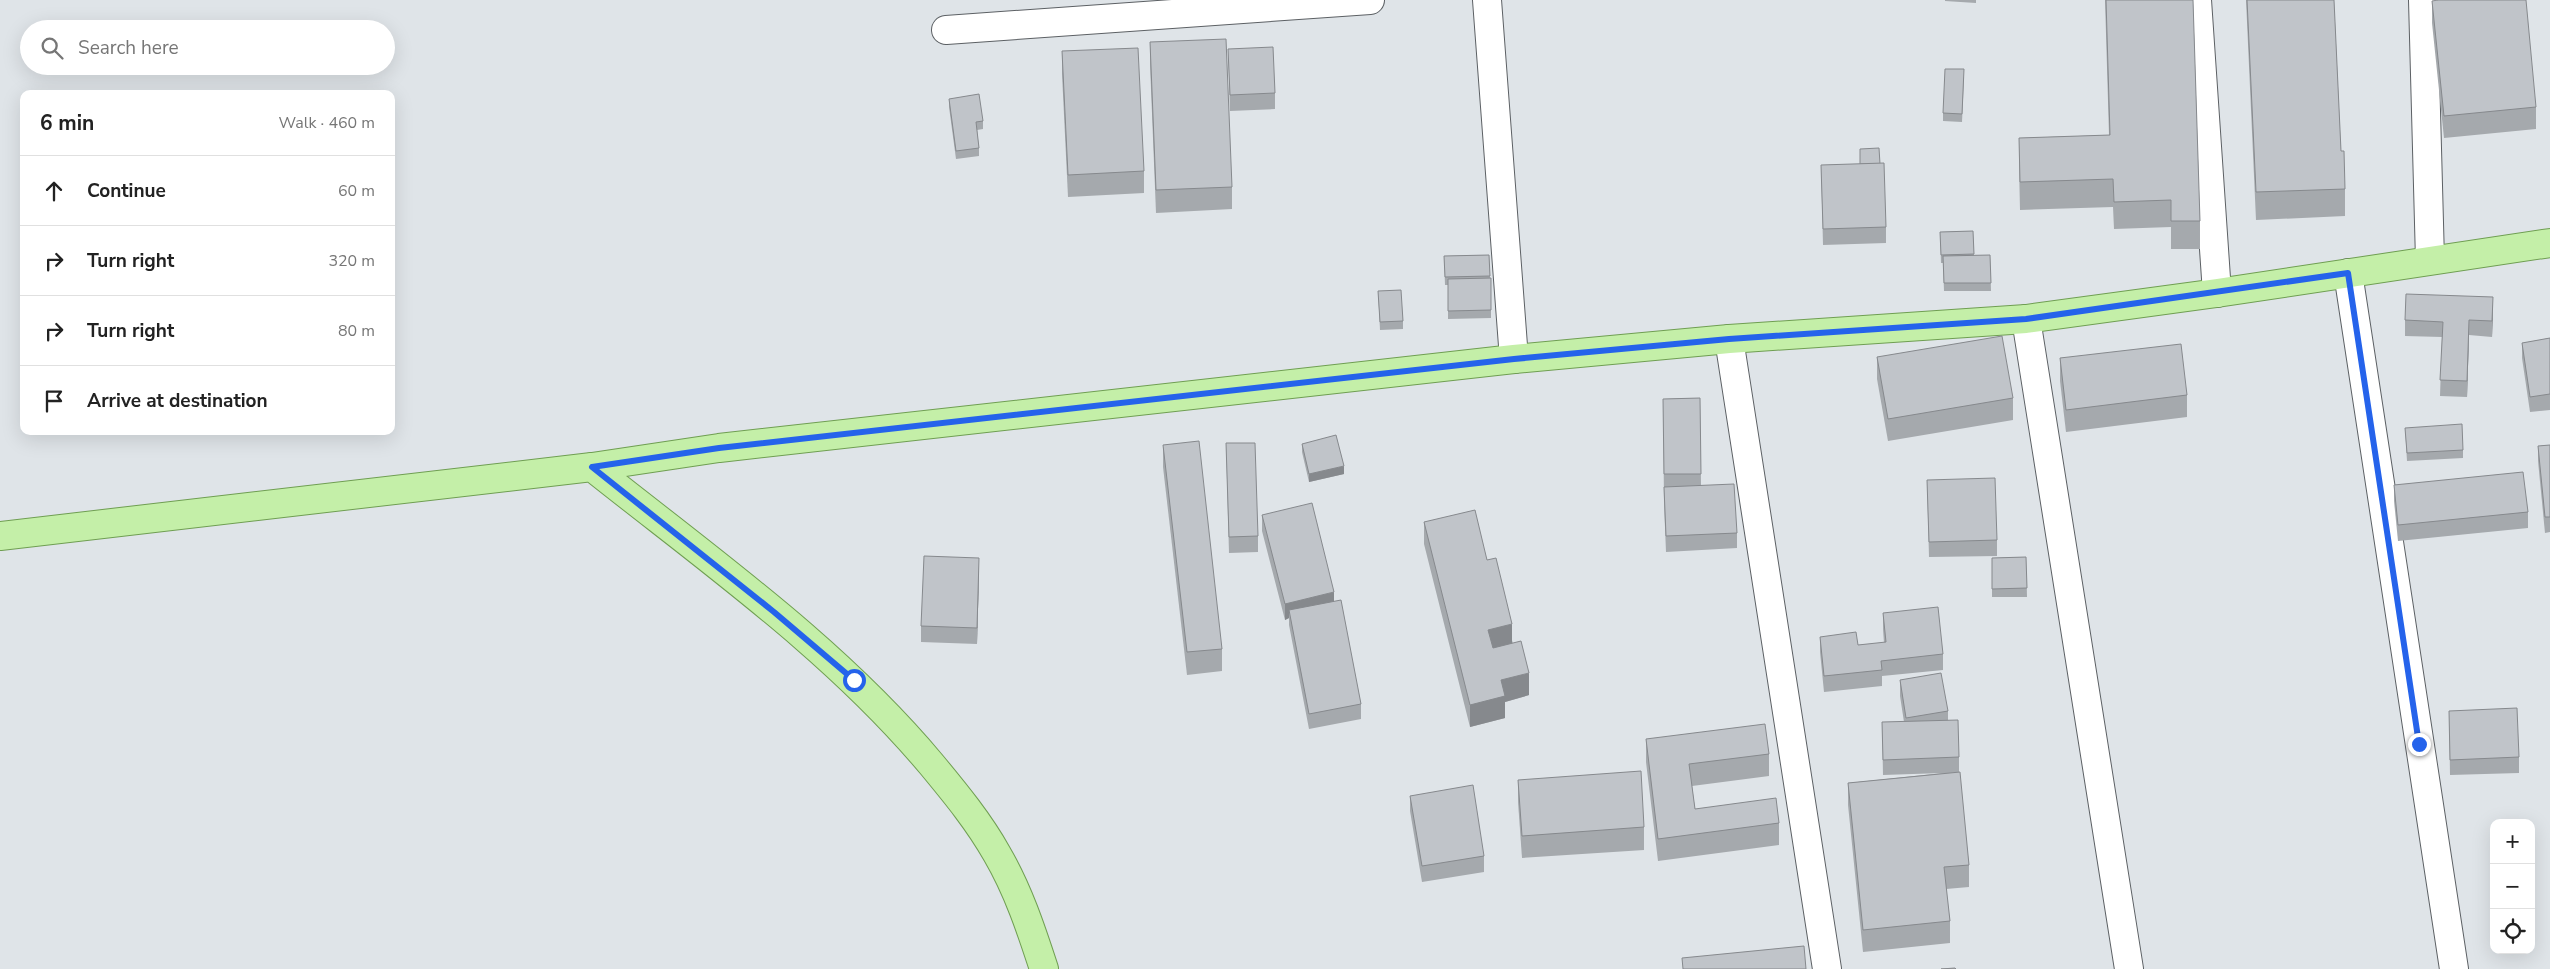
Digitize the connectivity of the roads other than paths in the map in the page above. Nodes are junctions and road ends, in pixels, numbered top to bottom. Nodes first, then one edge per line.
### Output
1 (1370, 0) edge
2 (1487, 0) edge
3 (2197, 0) edge
4 (2422, 0) edge
5 (946, 30) dead end
6 (2550, 243) edge
7 (2430, 260) junction
8 (2348, 273) junction
9 (2217, 293) junction
10 (2026, 319) junction
11 (1729, 339) junction
12 (1514, 359) junction
13 (592, 467) junction
14 (0, 536) edge
15 (1044, 969) edge
16 (1827, 969) edge
17 (2129, 969) edge
18 (2454, 969) edge

1 - 5 street
2 - 12 street
3 - 9 street
4 - 7 street
6 - 7 main road
7 - 8 main road
8 - 9 main road
8 - 18 street
9 - 10 main road
10 - 11 main road
10 - 17 street
11 - 12 main road
11 - 16 street
12 - 13 main road
13 - 14 main road
13 - 15 main road

